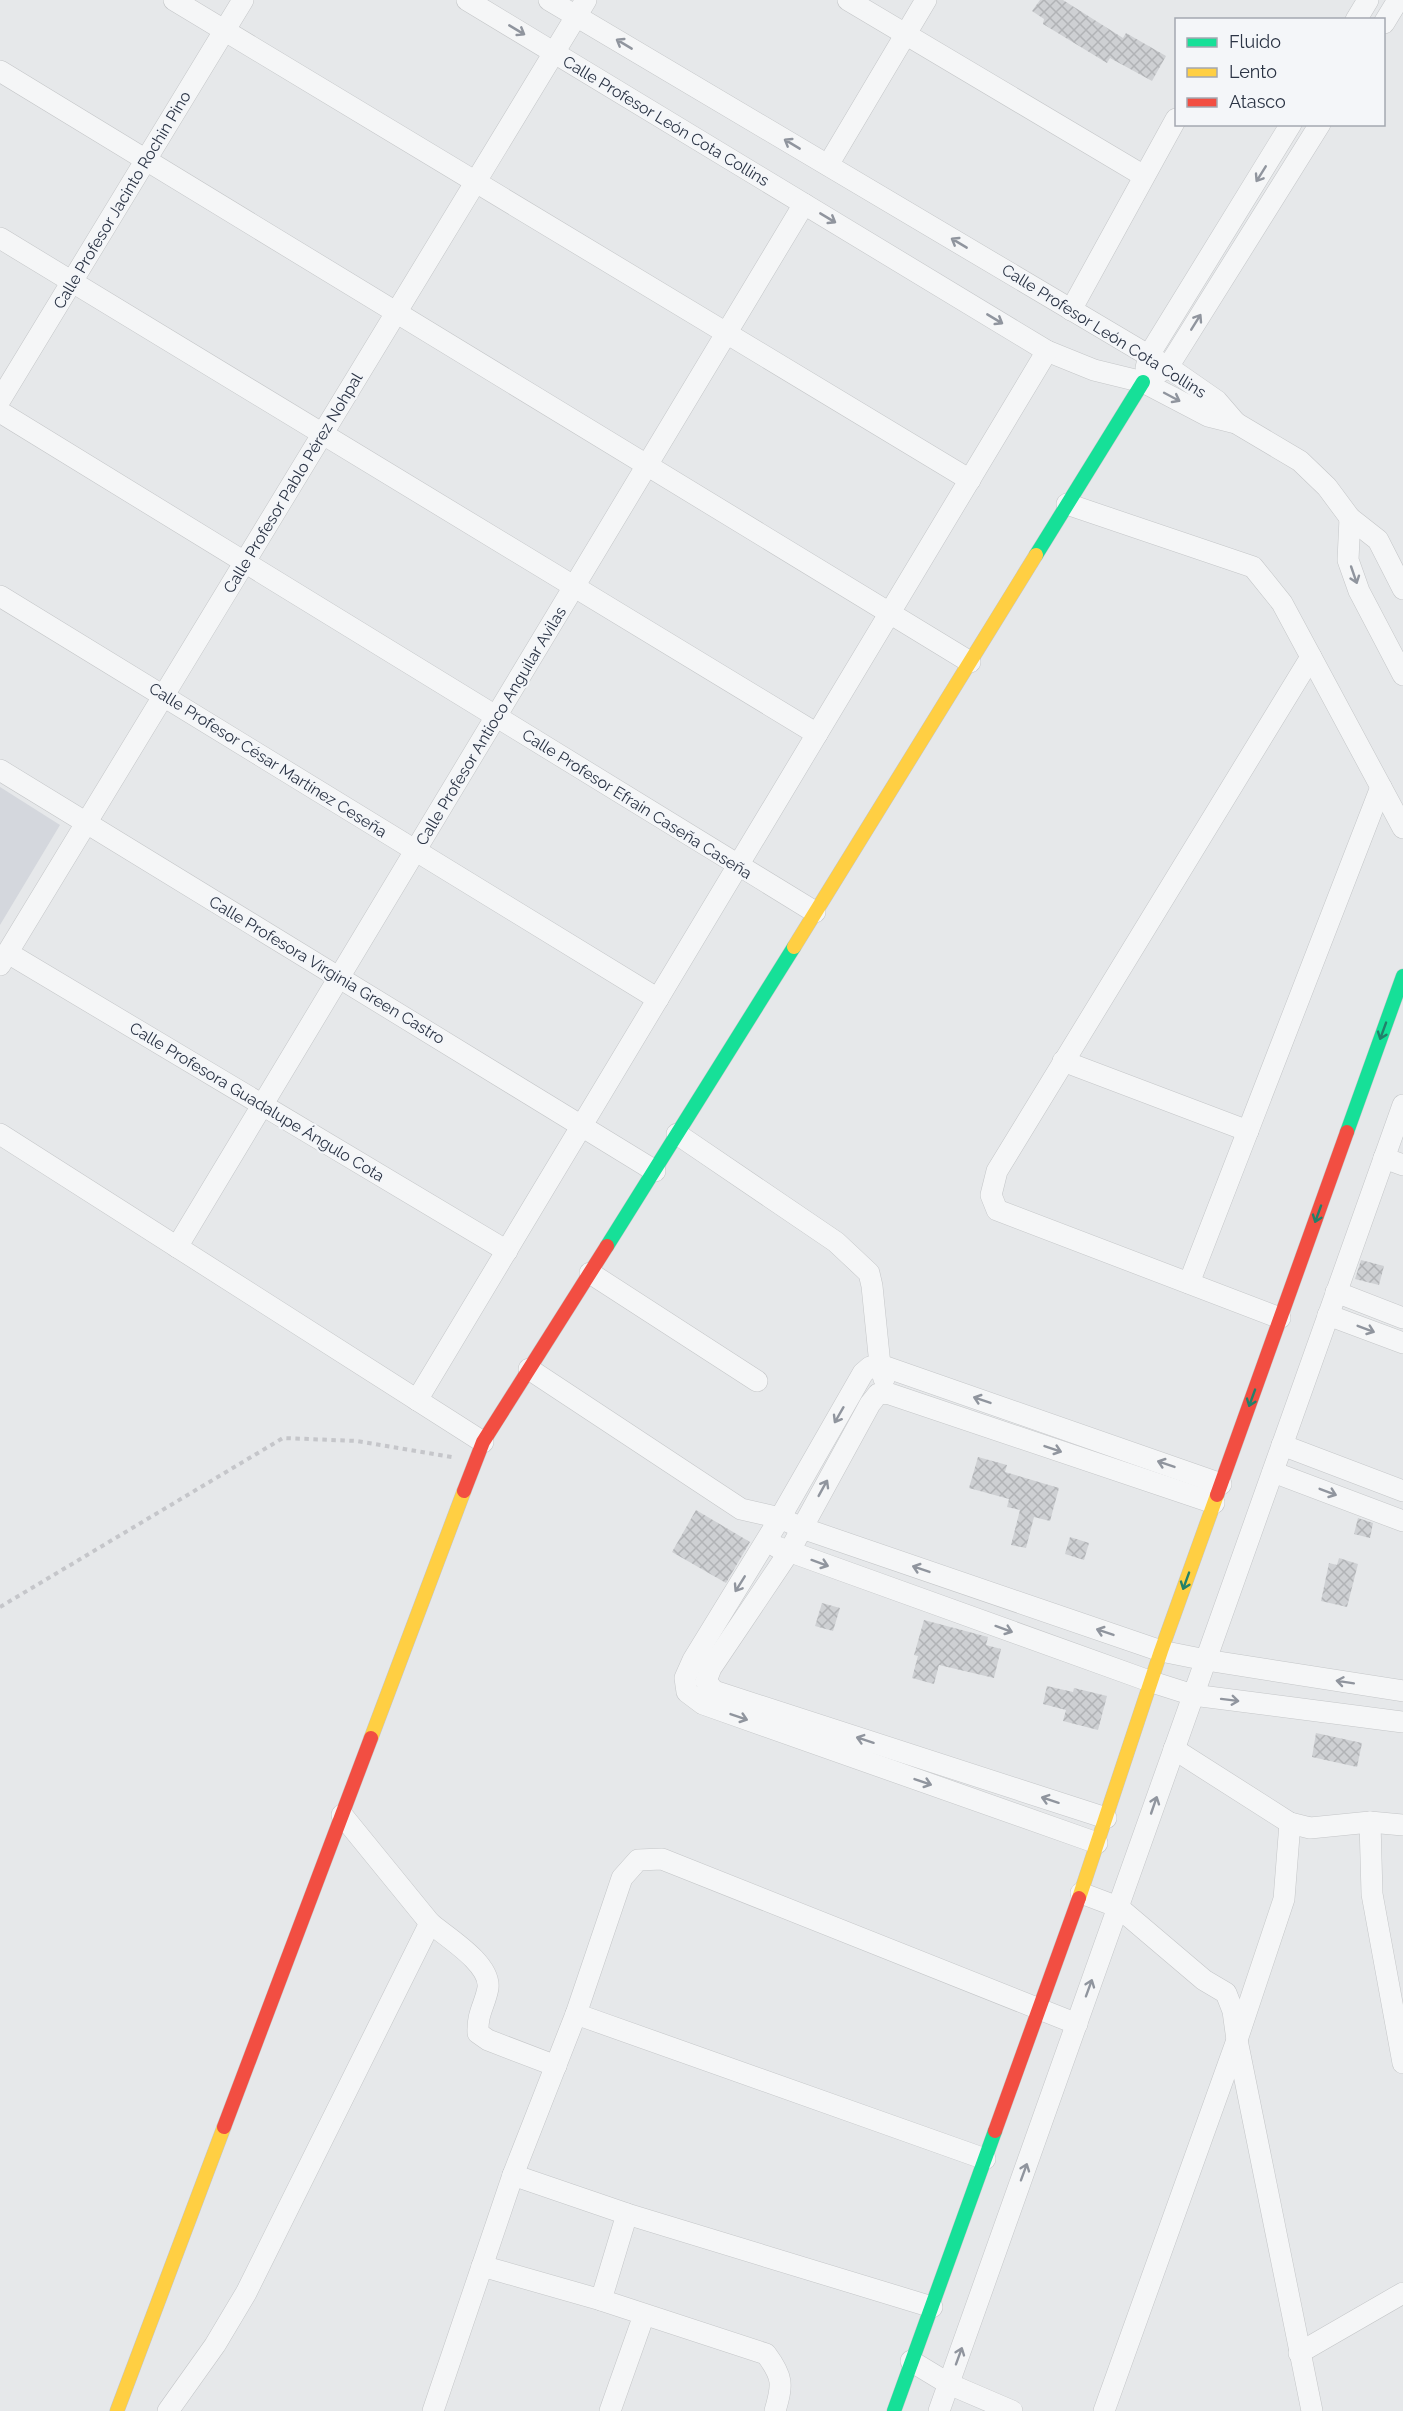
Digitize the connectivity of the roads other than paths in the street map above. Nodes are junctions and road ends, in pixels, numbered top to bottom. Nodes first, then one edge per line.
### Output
1 (174, 0) edge
2 (243, 0) edge
3 (467, 0) edge
4 (549, 0) edge
5 (848, 0) edge
6 (926, 0) edge
7 (1368, 0) edge
8 (1398, 0) edge
9 (581, 8) edge
10 (1357, 18) edge
11 (1385, 20) edge
12 (225, 30) junction
13 (907, 35) junction
14 (554, 52) junction
15 (0, 71) edge
16 (1175, 121) edge
17 (1290, 126) edge
18 (1319, 126) edge
19 (146, 160) junction
20 (828, 165) junction
21 (1144, 176) junction
22 (476, 182) junction
23 (804, 204) junction
24 (0, 238) edge
25 (72, 282) junction
26 (1071, 310) junction
27 (396, 312) junction
28 (727, 333) junction
29 (1047, 351) junction
30 (1149, 355) junction
31 (1168, 367) junction
32 (1143, 382) junction
33 (0, 400) edge
34 (0, 412) edge
35 (1236, 423) junction
36 (323, 434) junction
37 (647, 465) junction
38 (970, 480) junction
39 (1067, 504) junction
40 (1350, 518) junction
41 (245, 563) junction
42 (574, 587) junction
43 (1403, 589) edge
44 (0, 596) edge
45 (890, 613) junction
46 (1311, 657) junction
47 (970, 662) junction
48 (1403, 675) edge
49 (163, 696) junction
50 (496, 717) junction
51 (817, 734) junction
52 (0, 770) edge
53 (1381, 787) junction
54 (87, 823) junction
55 (1403, 828) edge
56 (416, 851) junction
57 (738, 866) junction
58 (815, 912) junction
59 (4, 959) edge
60 (1403, 976) edge
61 (339, 978) junction
62 (658, 999) junction
63 (1063, 1061) junction
64 (263, 1105) junction
65 (1403, 1105) edge
66 (582, 1126) junction
67 (1248, 1131) junction
68 (0, 1134) edge
69 (677, 1134) junction
70 (1397, 1139) edge
71 (1393, 1162) edge
72 (655, 1171) junction
73 (177, 1248) junction
74 (507, 1251) junction
75 (590, 1273) junction
76 (1189, 1283) junction
77 (1336, 1292) junction
78 (1328, 1315) junction
79 (1280, 1318) junction
80 (1403, 1318) edge
81 (1403, 1343) edge
82 (880, 1365) junction
83 (529, 1369) junction
84 (757, 1381) dead end
85 (887, 1393) junction
86 (417, 1400) junction
87 (1282, 1445) junction
88 (479, 1452) junction
89 (1273, 1472) junction
90 (1403, 1491) edge
91 (1217, 1493) junction
92 (780, 1518) junction
93 (1403, 1521) edge
94 (802, 1528) junction
95 (765, 1543) junction
96 (789, 1552) junction
97 (1161, 1651) junction
98 (1206, 1660) junction
99 (1152, 1682) junction
100 (1403, 1691) edge
101 (1193, 1695) junction
102 (1403, 1722) edge
103 (1174, 1749) junction
104 (342, 1815) junction
105 (1106, 1818) junction
106 (1370, 1822) junction
107 (1290, 1823) junction
108 (1403, 1825) edge
109 (1097, 1843) junction
110 (1081, 1893) junction
111 (1118, 1907) junction
112 (430, 1923) junction
113 (1038, 2008) junction
114 (576, 2014) junction
115 (1077, 2024) junction
116 (1237, 2040) junction
117 (1403, 2063) edge
118 (556, 2067) junction
119 (984, 2158) junction
120 (513, 2175) junction
121 (627, 2214) junction
122 (482, 2266) junction
123 (1403, 2293) edge
124 (601, 2300) junction
125 (932, 2307) junction
126 (644, 2315) junction
127 (1299, 2353) junction
128 (911, 2361) junction
129 (949, 2384) junction
130 (117, 2411) edge
131 (168, 2411) edge
132 (433, 2411) edge
133 (610, 2411) edge
134 (775, 2411) edge
135 (894, 2411) edge
136 (939, 2411) edge
137 (1012, 2411) edge
138 (1104, 2411) edge
139 (1312, 2411) edge

1 - 12 street
2 - 12 street, Calle Profesor Jacinto Rochin Pino
3 -> 14 street, Calle Profesor León Cota Collins
4 - 9 street, Calle Profesor León Cota Collins
5 - 13 street
6 - 13 street
7 - 10 street
8 - 11 street
9 - 14 street, Calle Profesor Pablo Pérez Nohpal
20 -> 9 street, Calle Profesor León Cota Collins
12 - 19 street, Calle Profesor Jacinto Rochin Pino
12 - 22 street
13 - 20 street
13 - 21 street
14 - 22 street, Calle Profesor Pablo Pérez Nohpal
14 - 23 street, Calle Profesor León Cota Collins
15 - 19 street
16 - 21 street
17 -> 30 street
31 -> 18 street
19 - 25 street, Calle Profesor Jacinto Rochin Pino
19 - 27 street
26 -> 20 street, Calle Profesor León Cota Collins
21 - 26 street
22 - 27 street, Calle Profesor Pablo Pérez Nohpal
22 - 28 street
23 - 28 street, Calle Profesor Antioco Anguilar Avilas
23 -> 29 street, Calle Profesor León Cota Collins
24 - 25 street
25 - 33 street, Calle Profesor Jacinto Rochin Pino
25 - 36 street
26 - 30 street, Calle Profesor León Cota Collins
27 - 36 street, Calle Profesor Pablo Pérez Nohpal
27 - 37 street
28 - 37 street, Calle Profesor Antioco Anguilar Avilas
28 - 38 street
29 - 32 street, Calle Profesor León Cota Collins
29 - 38 street
30 - 31 street, Calle Profesor León Cota Collins
30 - 32 street
31 - 32 street
31 - 35 street, Calle Profesor León Cota Collins
32 -> 35 street, Calle Profesor León Cota Collins
32 - 39 street
34 - 41 street, Calle Profesor Efrain Caseña Caseña
35 - 40 street
36 - 41 street, Calle Profesor Pablo Pérez Nohpal
36 - 42 street
37 - 42 street, Calle Profesor Antioco Anguilar Avilas
37 - 45 street
38 - 45 street
39 - 46 street
39 - 47 street
40 - 43 street
40 -> 48 street
41 - 49 street, Calle Profesor Pablo Pérez Nohpal
41 - 50 street, Calle Profesor Efrain Caseña Caseña
42 - 50 street, Calle Profesor Antioco Anguilar Avilas
42 - 51 street
44 - 49 street, Calle Profesor César Martínez Ceseña
45 - 47 street
45 - 51 street
46 - 53 street
46 - 63 street
47 - 58 street
49 - 54 street, Calle Profesor Pablo Pérez Nohpal
49 - 56 street, Calle Profesor César Martínez Ceseña
50 - 56 street, Calle Profesor Antioco Anguilar Avilas
50 - 57 street, Calle Profesor Efrain Caseña Caseña
51 - 57 street
52 - 54 street, Calle Profesora Virginia Green Castro
53 - 55 street
53 - 67 street
54 - 59 street, Calle Profesor Pablo Pérez Nohpal
54 - 61 street, Calle Profesora Virginia Green Castro
56 - 61 street, Calle Profesor Antioco Anguilar Avilas
56 - 62 street, Calle Profesor César Martínez Ceseña
57 - 58 street, Calle Profesor Efrain Caseña Caseña
57 - 62 street
58 - 69 street
59 - 64 street, Calle Profesora Guadalupe Ángulo Cota
60 -> 79 street
61 - 64 street, Calle Profesor Antioco Anguilar Avilas
61 - 66 street, Calle Profesora Virginia Green Castro
62 - 66 street
63 - 67 street
63 - 76 street
64 - 73 street, Calle Profesor Antioco Anguilar Avilas
64 - 74 street, Calle Profesora Guadalupe Ángulo Cota
65 - 70 street
66 - 72 street, Calle Profesora Virginia Green Castro
66 - 74 street
67 - 76 street
68 - 73 street
69 - 72 street
69 - 82 street
70 - 71 street
71 - 77 street
72 - 75 street
73 - 86 street
74 - 86 street
75 - 83 street
75 - 84 street
76 - 79 street
77 - 78 street
77 - 80 street
78 -> 81 street
78 - 87 street
79 -> 91 street
82 - 85 street
91 -> 82 street
82 -> 92 street
83 - 88 street
83 - 92 street
85 -> 91 street
94 -> 85 street
86 - 88 street
87 - 89 street
87 - 90 street
88 - 104 street
89 -> 93 street
89 - 98 street
91 -> 97 street
92 - 94 street
92 - 95 street
94 - 96 street
97 -> 94 street
95 - 96 street
95 -> 109 street
96 -> 99 street
105 -> 96 street
97 - 98 street
97 - 99 street
100 -> 98 street
98 - 101 street
99 - 101 street
99 - 105 street
101 -> 102 street
101 - 103 street
103 - 107 street
111 -> 103 street
104 - 112 street
104 - 130 street
105 - 109 street
106 - 107 street
106 - 108 street
106 - 117 street
107 - 116 street
109 - 110 street
110 - 111 street
110 - 113 street
115 -> 111 street
111 - 116 street
112 - 118 street
112 - 131 street
113 - 114 street
113 - 115 street
113 - 119 street
114 - 118 street
114 - 119 street
129 -> 115 street
116 - 127 street
116 - 138 street
118 - 120 street
119 - 125 street
120 - 121 street
120 - 122 street
121 - 124 street
121 - 125 street
122 - 124 street
122 - 132 street
123 - 127 street
124 - 126 street
125 - 128 street
126 - 133 street
126 - 134 street
127 - 139 street
128 - 129 street
128 - 135 street
129 - 136 street
129 - 137 street

